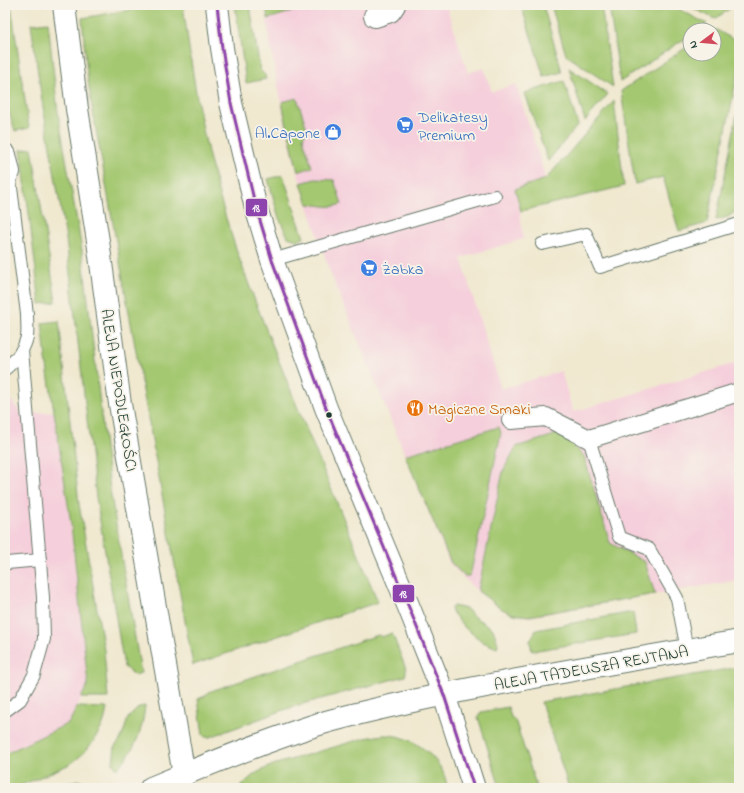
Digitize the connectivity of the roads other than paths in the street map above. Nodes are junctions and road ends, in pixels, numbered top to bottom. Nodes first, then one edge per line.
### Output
1 (64, 5) edge
2 (217, 5) edge
3 (394, 5) edge
4 (375, 16) dead end
5 (6, 167) edge
6 (495, 196) dead end
7 (739, 224) edge
8 (542, 244) dead end
9 (272, 260) junction
10 (22, 350) junction
11 (5, 369) edge
12 (739, 392) edge
13 (511, 420) dead end
14 (589, 439) junction
15 (40, 560) junction
16 (7, 563) dead end
17 (739, 641) edge
18 (687, 650) junction
19 (444, 694) junction
20 (5, 711) edge
21 (185, 781) edge
22 (151, 788) edge
23 (474, 788) edge

1 - 21 street, ALEJA NIEPODLEGŁOŚCI
2 - 9 street
3 - 4 street
5 - 10 lane
6 - 9 lane
7 - 8 lane
9 - 19 street
10 - 11 lane
10 - 15 lane
12 - 14 street
13 - 14 street
14 - 18 lane
15 - 16 lane
15 - 20 lane
17 - 18 street, ALEJA TADEUSZA REJTANA
18 - 19 street, ALEJA TADEUSZA REJTANA
19 - 21 street, ALEJA TADEUSZA REJTANA
19 - 23 street
21 - 22 street

